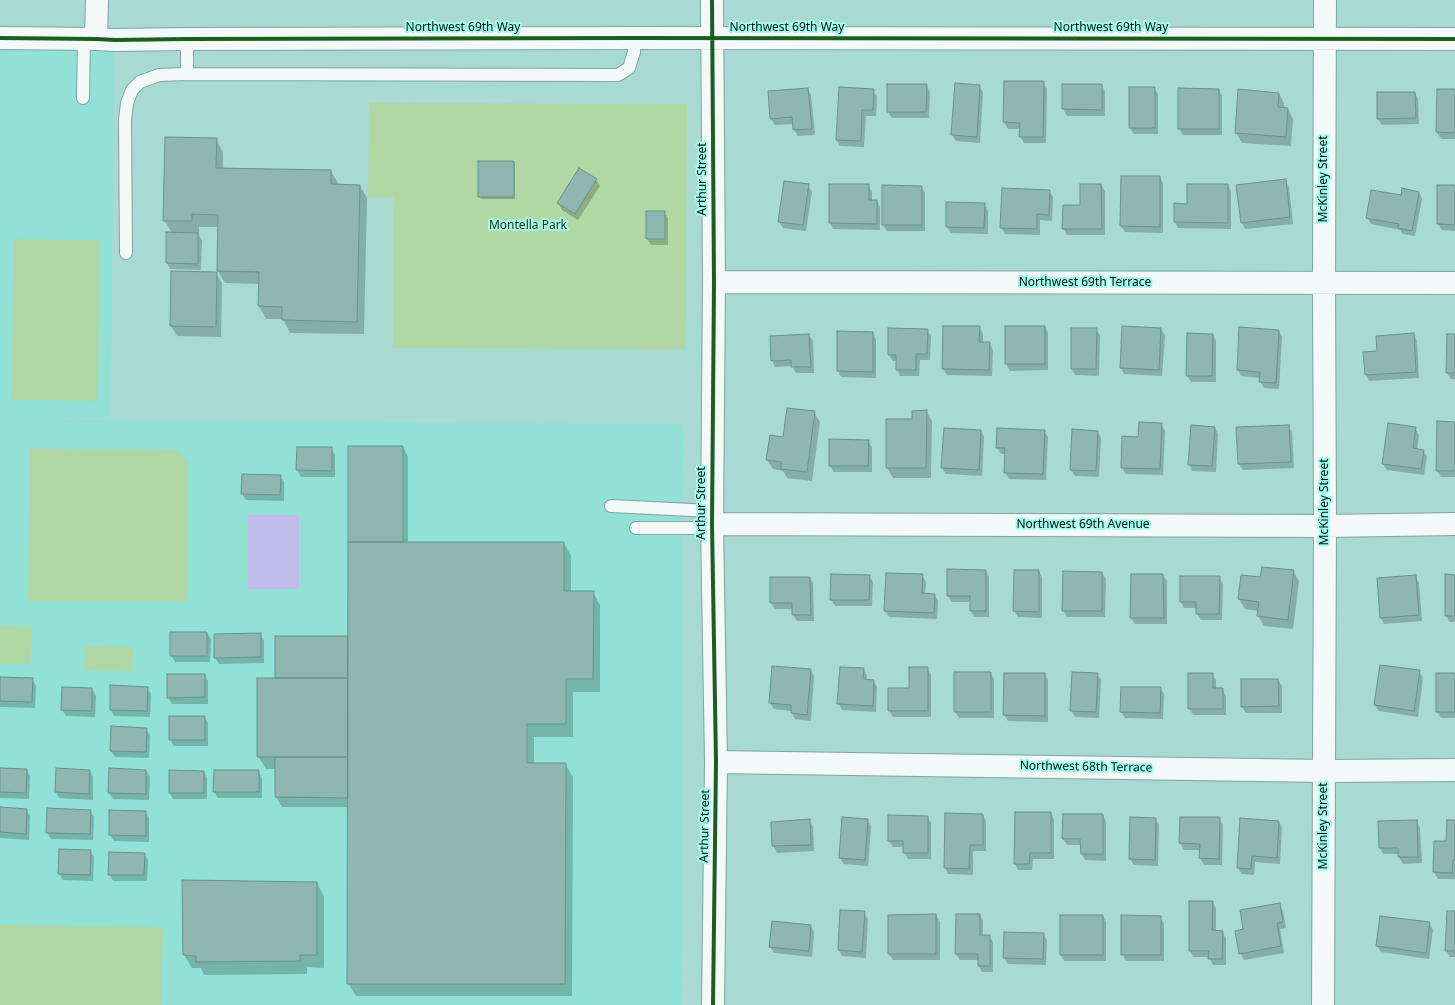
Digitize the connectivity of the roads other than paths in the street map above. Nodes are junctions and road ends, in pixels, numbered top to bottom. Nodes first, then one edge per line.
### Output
1 (96, 0) edge
2 (712, 0) edge
3 (1325, 0) edge
4 (0, 38) edge
5 (634, 38) junction
6 (712, 38) junction
7 (90, 39) junction
8 (187, 39) junction
9 (1325, 39) junction
10 (1455, 39) edge
11 (187, 74) junction
12 (83, 98) dead end
13 (126, 253) dead end
14 (714, 282) junction
15 (1324, 283) junction
16 (1455, 283) edge
17 (611, 506) dead end
18 (712, 521) junction
19 (1455, 524) edge
20 (1326, 526) junction
21 (636, 528) dead end
22 (716, 762) junction
23 (1455, 770) edge
24 (1325, 771) junction
25 (713, 1005) edge
26 (1323, 1005) edge

1 - 7 street
2 - 6 street, Arthur Street
3 - 9 street, McKinley Street
4 - 7 street, Northwest 69th Way
5 - 6 street, Northwest 69th Way
5 - 8 street, Northwest 69th Way
5 - 11 lane
6 - 9 street, Northwest 69th Way
6 - 14 street, Arthur Street
7 - 8 street, Northwest 69th Way
7 - 12 lane
8 - 11 lane
9 - 10 street, Northwest 69th Way
9 - 15 street, McKinley Street
11 - 13 lane
14 - 15 street, Northwest 69th Terrace
14 - 18 street, Arthur Street
15 - 16 street, Northwest 69th Terrace
15 - 20 street, McKinley Street
17 - 18 lane
18 - 20 street, Northwest 69th Avenue
18 - 21 lane
18 - 22 street, Arthur Street
19 - 20 street, Northwest 69th Avenue
20 - 24 street, McKinley Street
22 - 24 street, Northwest 68th Terrace
22 - 25 street, Arthur Street
23 - 24 street, Northwest 68th Terrace
24 - 26 street, McKinley Street

